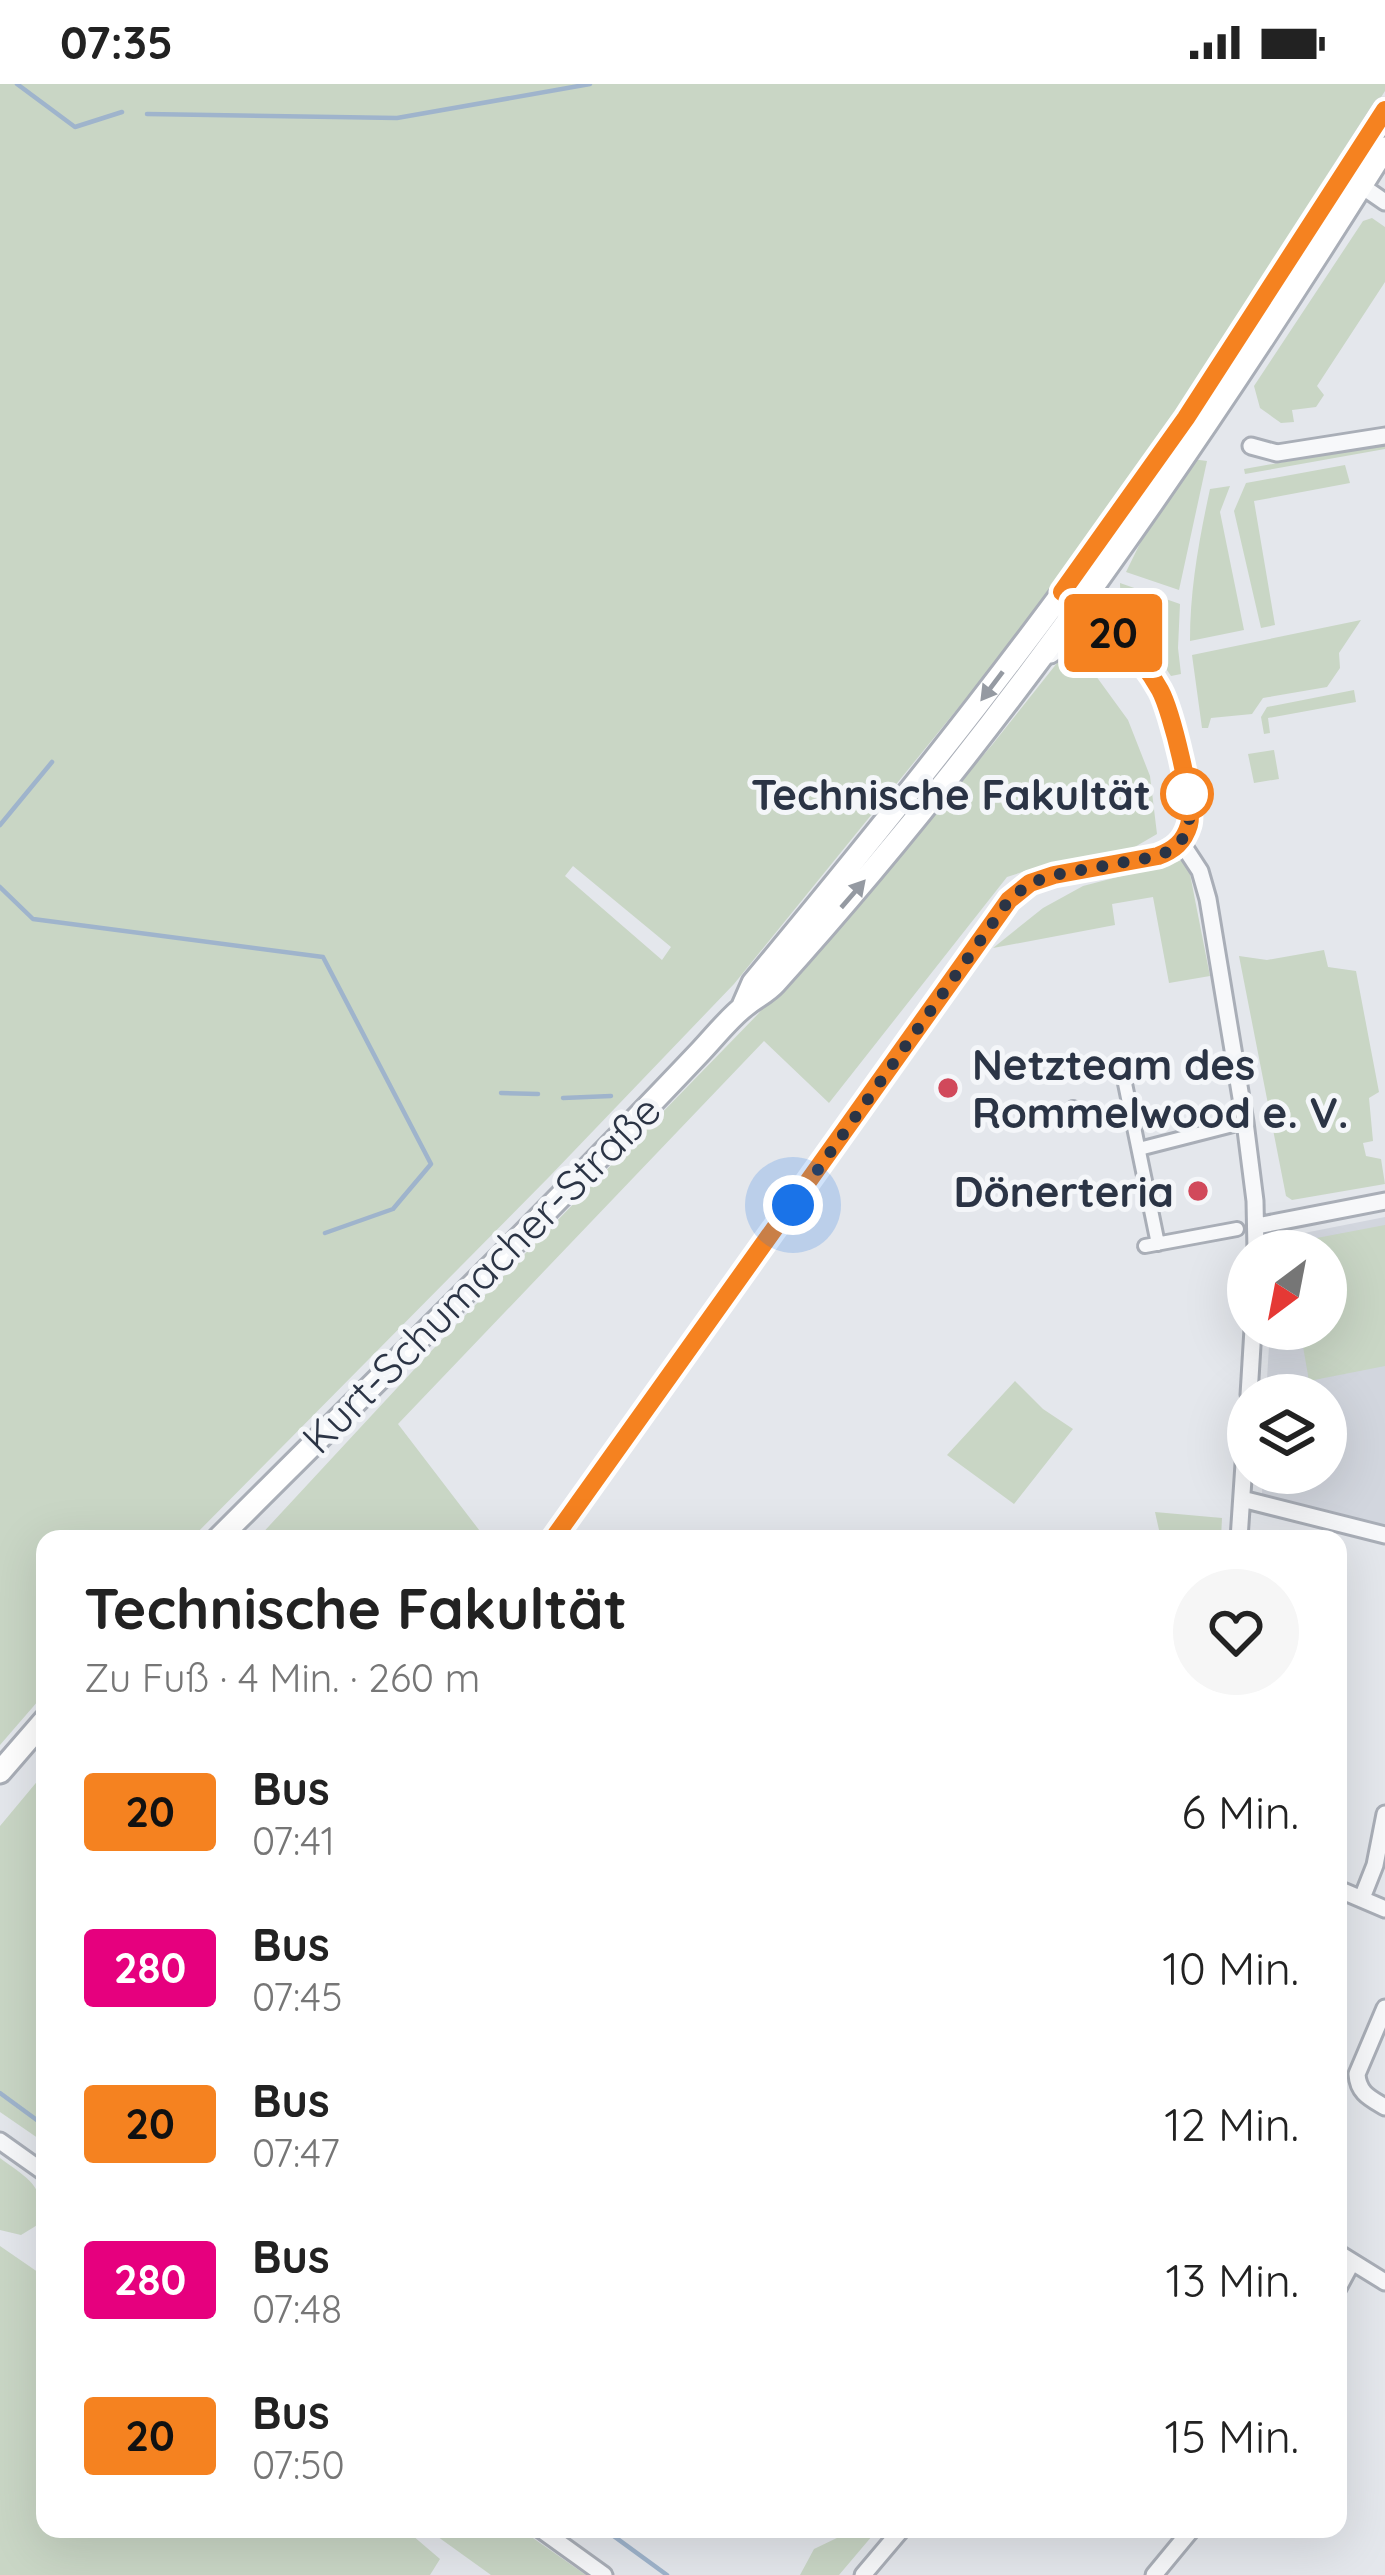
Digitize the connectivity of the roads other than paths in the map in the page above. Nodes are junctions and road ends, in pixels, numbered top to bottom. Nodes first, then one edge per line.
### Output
1 (1385, 110) edge
2 (1385, 148) edge
3 (1353, 180) junction
4 (1385, 202) edge
5 (1385, 436) edge
6 (1251, 446) dead end
7 (1071, 599) junction
8 (1131, 650) junction
9 (1031, 671) junction
10 (1181, 842) junction
11 (743, 1007) junction
12 (1123, 1067) dead end
13 (1233, 1124) dead end
14 (1136, 1158) junction
15 (1385, 1201) edge
16 (1257, 1226) junction
17 (1257, 1230) edge
18 (1227, 1233) edge
19 (1242, 1494) edge
20 (1242, 1499) junction
21 (227, 1530) edge
22 (559, 1530) edge
23 (1240, 1530) edge
24 (1385, 1535) edge
25 (36, 1730) edge
26 (0, 1772) edge
27 (1385, 1814) edge
28 (1347, 1893) edge
29 (1361, 1898) junction
30 (1385, 1909) edge
31 (1385, 2008) edge
32 (1385, 2107) edge
33 (0, 2141) edge
34 (36, 2167) edge
35 (1347, 2259) edge
36 (1385, 2282) edge
37 (553, 2538) edge
38 (894, 2538) edge
39 (1185, 2538) edge
40 (604, 2575) edge
41 (863, 2575) edge
42 (1154, 2575) edge

1 - 3 main road, Kurt-Schumacher-Straße
2 - 3 main road, Kurt-Schumacher-Straße
3 - 4 street
3 - 7 main road, Kurt-Schumacher-Straße
5 - 6 street
7 - 8 street
7 - 9 main road, Kurt-Schumacher-Straße
7 -> 11 main road, Kurt-Schumacher-Straße
8 - 9 street
8 - 10 street
11 -> 9 main road, Kurt-Schumacher-Straße
10 - 16 street
10 - 22 street
11 - 21 main road, Kurt-Schumacher-Straße
12 - 14 street
13 - 14 street
14 - 18 street
15 - 16 street
16 - 17 street
19 - 20 street
20 - 23 street
20 - 24 street
25 - 26 main road
27 - 29 street
28 - 29 street
29 - 30 street
31 - 32 street
33 - 34 street
35 - 36 street
37 - 40 street
38 - 41 street
39 - 42 street

